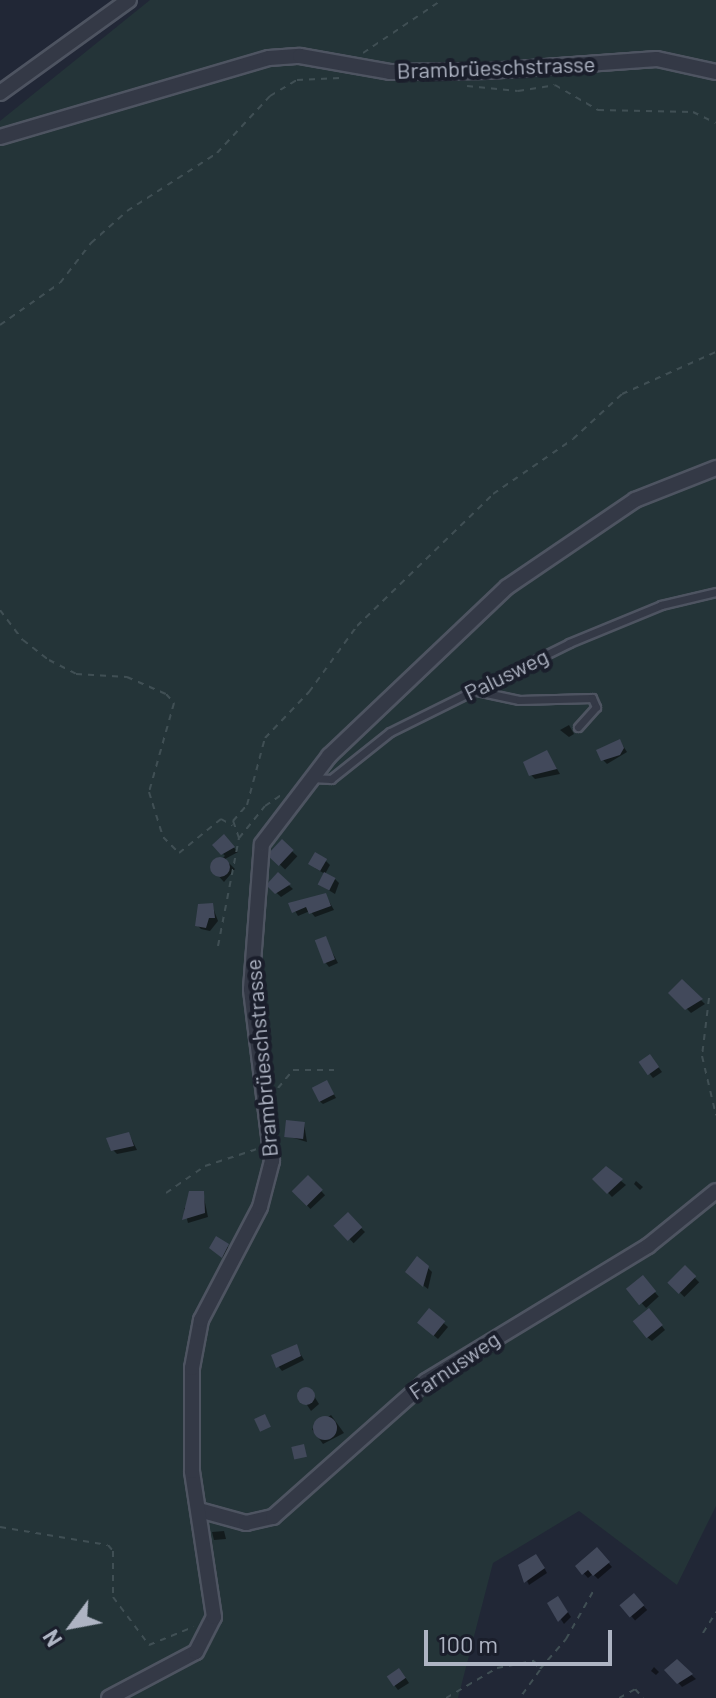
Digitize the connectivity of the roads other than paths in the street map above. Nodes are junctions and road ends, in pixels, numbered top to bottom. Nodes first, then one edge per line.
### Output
1 (129, 0) edge
2 (716, 72) edge
3 (0, 93) edge
4 (0, 137) edge
5 (716, 468) edge
6 (716, 592) edge
7 (472, 690) junction
8 (578, 727) dead end
9 (312, 778) junction
10 (716, 1191) edge
11 (199, 1510) junction
12 (109, 1698) edge

1 - 3 street
2 - 4 street, Brambrüeschstrasse
5 - 9 street, Brambrüeschstrasse
6 - 7 lane, Palusweg
7 - 8 lane
7 - 9 lane, Palusweg
9 - 11 street, Brambrüeschstrasse
10 - 11 street, Farnusweg
11 - 12 street, Brambrüeschstrasse

